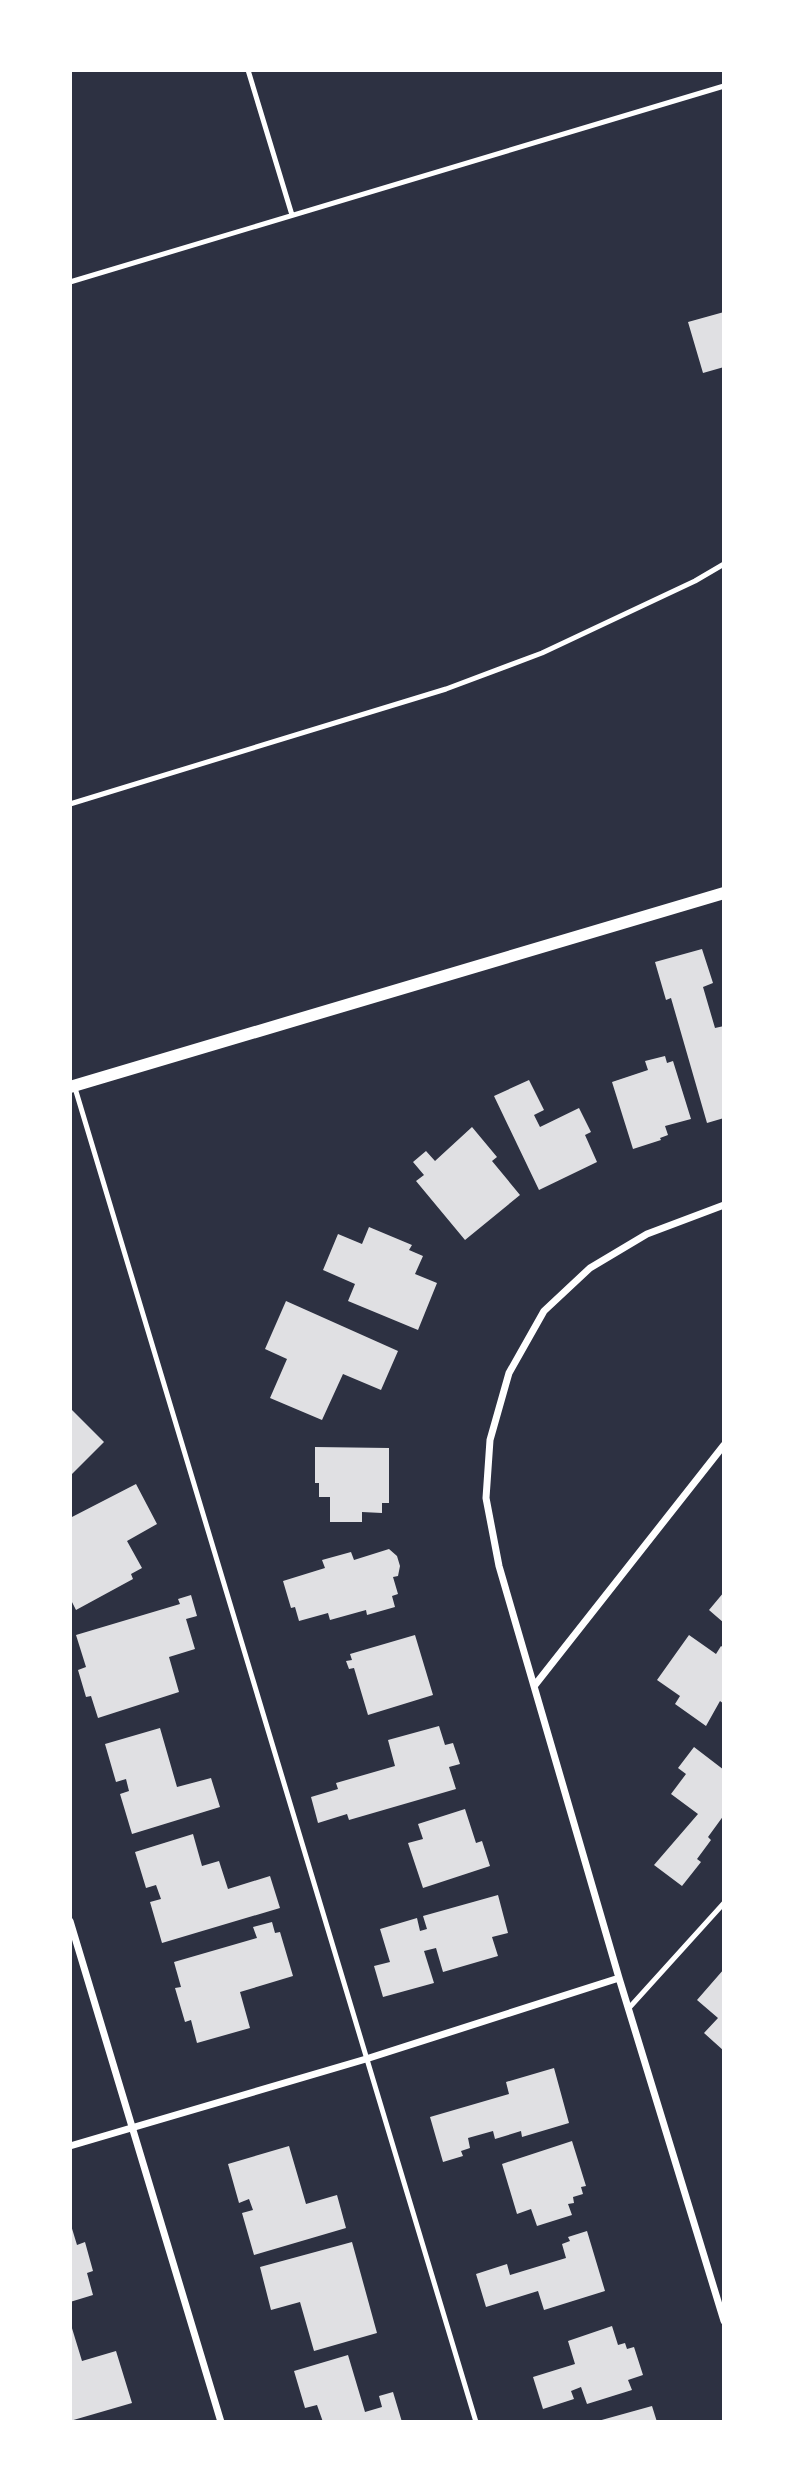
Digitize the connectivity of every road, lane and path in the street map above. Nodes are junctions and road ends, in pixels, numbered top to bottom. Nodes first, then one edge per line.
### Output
1 (248, 70) edge
2 (724, 86) edge
3 (292, 215) junction
4 (70, 282) edge
5 (724, 564) edge
6 (70, 804) edge
7 (724, 893) edge
8 (72, 1086) edge
9 (724, 1205) edge
10 (724, 1445) edge
11 (535, 1685) junction
12 (724, 1903) edge
13 (70, 1920) edge
14 (619, 1978) junction
15 (628, 2008) junction
16 (366, 2059) junction
17 (132, 2127) junction
18 (70, 2146) edge
19 (722, 2309) edge
20 (724, 2321) edge
21 (220, 2422) edge
22 (476, 2422) edge

1 - 3 lane
2 - 3 lane
3 - 4 lane
5 - 6 lane
7 - 8 street
8 - 16 lane
9 - 11 street
10 - 11 street
11 - 14 street
12 - 15 lane
13 - 17 street
14 - 15 street
14 - 16 street
15 - 19 street
16 - 17 street
16 - 22 lane
17 - 18 street
17 - 21 street
19 - 20 street

